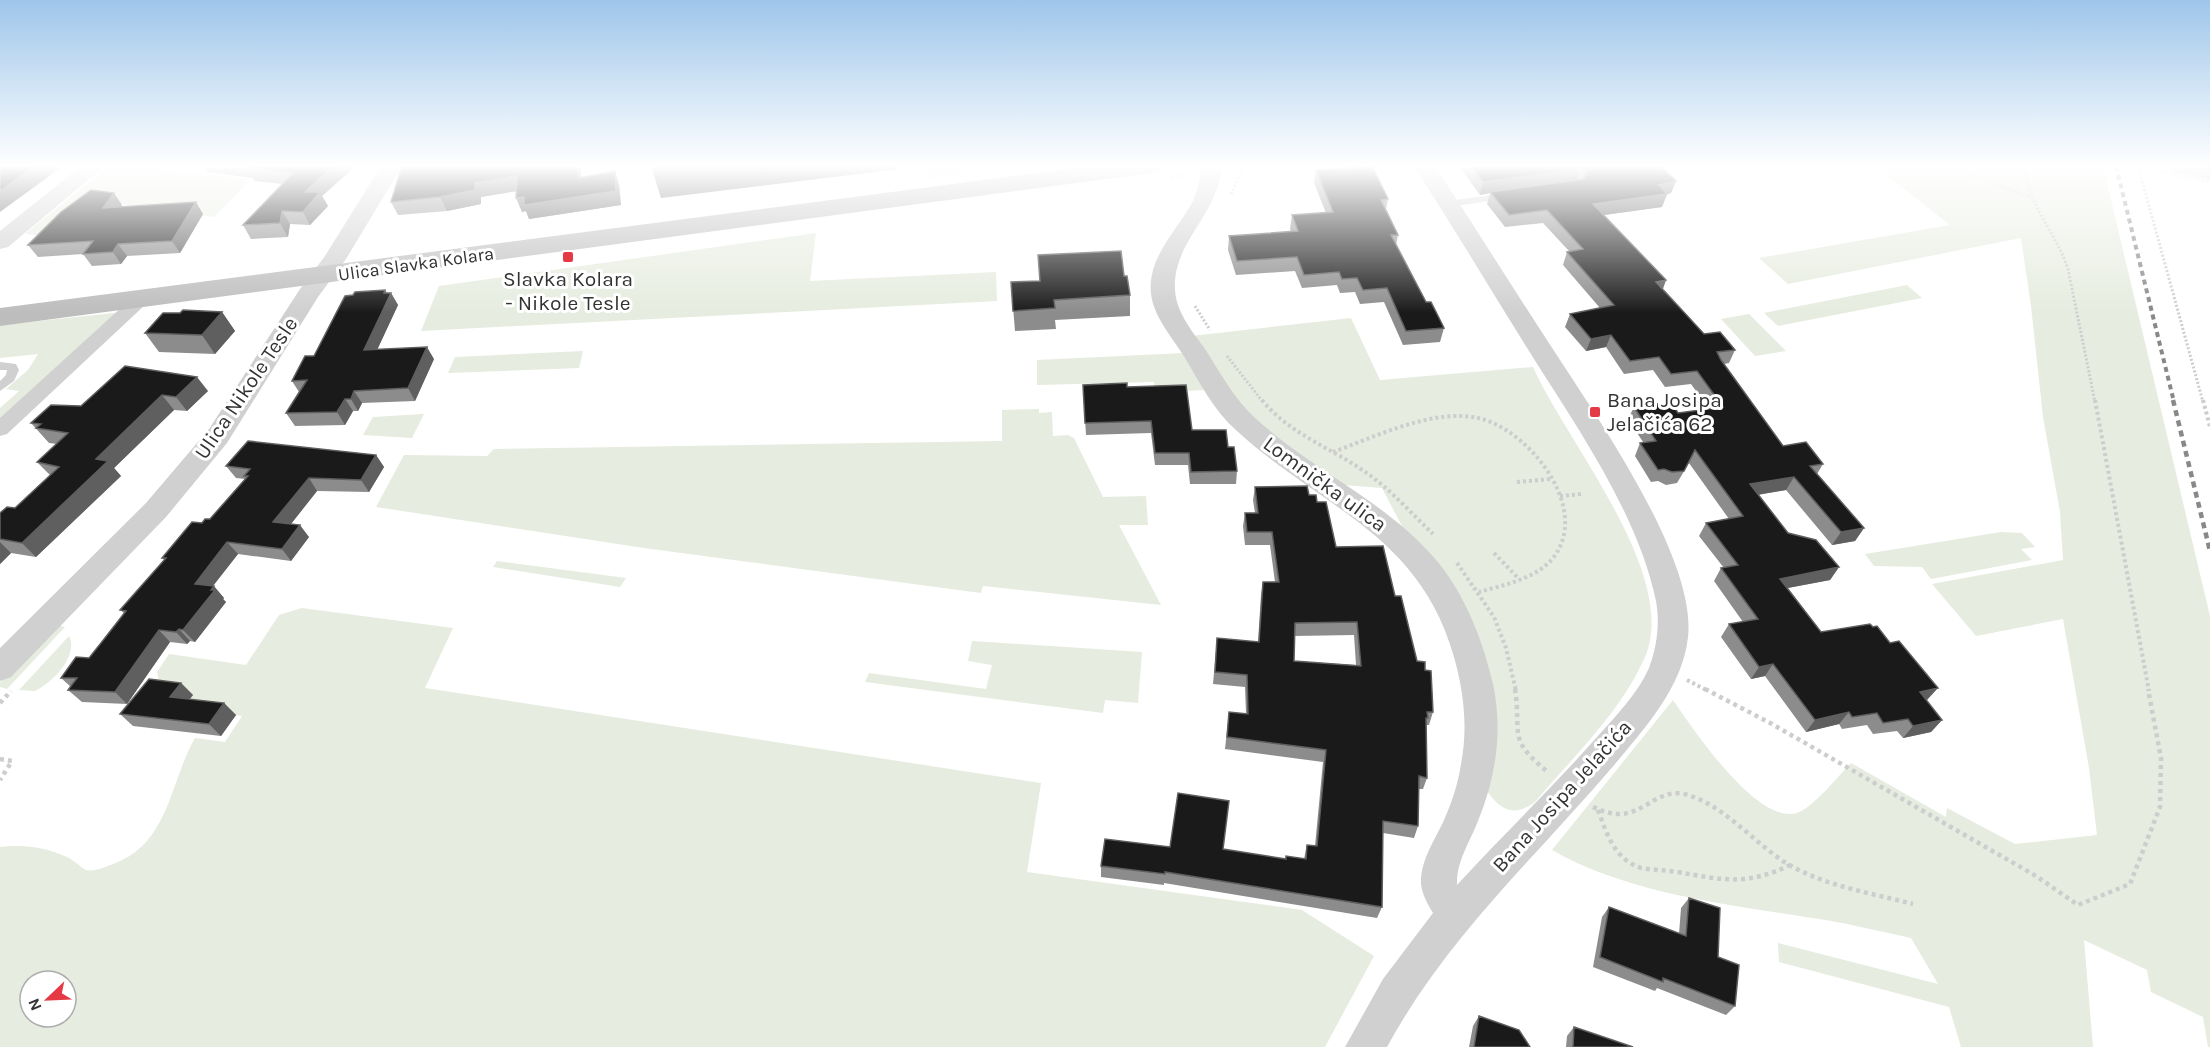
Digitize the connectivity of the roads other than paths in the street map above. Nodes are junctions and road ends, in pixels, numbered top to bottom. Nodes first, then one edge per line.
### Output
1 (34, 215) edge
2 (362, 215) edge
3 (786, 215) edge
4 (1194, 215) edge
5 (1456, 215) edge
6 (0, 242) edge
7 (320, 277) junction
8 (140, 300) junction
9 (0, 317) edge
10 (0, 366) edge
11 (0, 387) edge
12 (0, 429) edge
13 (0, 668) edge
14 (1456, 914) junction
15 (1365, 1047) edge

1 - 6 street
2 - 7 street, Ulica Nikole Tesle
3 - 7 main road, Ulica Slavka Kolara
4 - 14 street, Lomnička ulica
5 - 14 street, Bana Josipa Jelačića
7 - 8 main road, Ulica Slavka Kolara
7 - 13 street, Ulica Nikole Tesle
8 - 9 main road, Ulica Slavka Kolara
8 - 12 street
10 - 11 lane
14 - 15 street, Bana Josipa Jelačića

